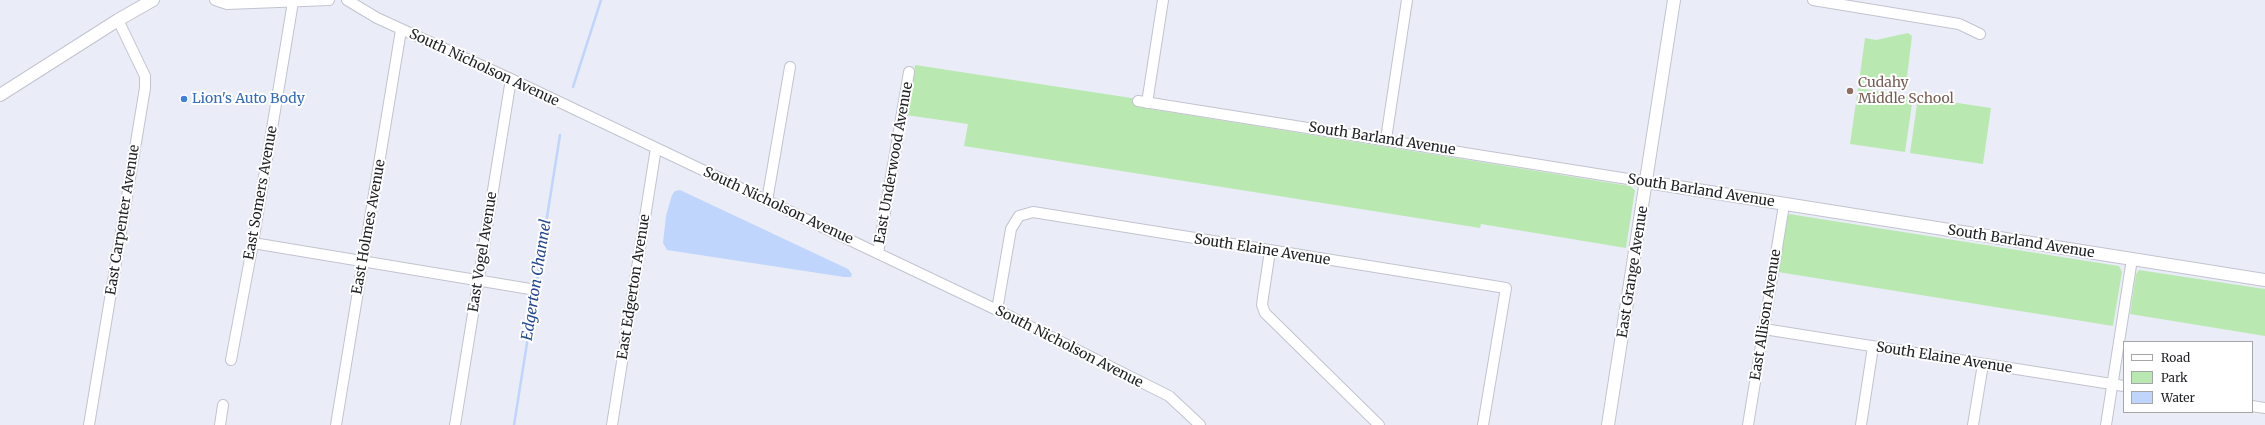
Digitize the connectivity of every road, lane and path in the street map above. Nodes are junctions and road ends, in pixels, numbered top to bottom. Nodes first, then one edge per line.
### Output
1 (153, 0) edge
2 (215, 0) edge
3 (329, 0) edge
4 (347, 0) edge
5 (1163, 0) edge
6 (1407, 0) edge
7 (1674, 0) edge
8 (1813, 0) edge
9 (293, 2) junction
10 (118, 20) junction
11 (401, 30) junction
12 (1980, 34) dead end
13 (790, 67) dead end
14 (909, 72) dead end
15 (511, 79) junction
16 (0, 95) edge
17 (1386, 139) junction
18 (656, 148) junction
19 (1647, 182) junction
20 (767, 201) junction
21 (1784, 205) junction
22 (253, 243) junction
23 (1270, 251) junction
24 (878, 254) junction
25 (2132, 259) junction
26 (363, 261) junction
27 (2265, 280) edge
28 (478, 281) junction
29 (530, 290) dead end
30 (997, 310) junction
31 (1764, 329) junction
32 (1873, 347) junction
33 (231, 360) dead end
34 (1983, 364) junction
35 (2112, 385) junction
36 (2123, 386) edge
37 (224, 405) dead end
38 (2253, 406) edge
39 (2265, 408) edge
40 (89, 425) edge
41 (220, 425) edge
42 (336, 425) edge
43 (455, 425) edge
44 (612, 425) edge
45 (1200, 425) edge
46 (1379, 425) edge
47 (1483, 425) edge
48 (1608, 425) edge
49 (1748, 425) edge
50 (1861, 425) edge
51 (1973, 425) edge
52 (2106, 425) edge

1 - 10 street
2 - 9 street
3 - 9 street
4 - 11 street, South Nicholson Avenue
5 - 17 street, South Barland Avenue
6 - 17 street
7 - 19 street, East Grange Avenue
8 - 12 street
9 - 22 street, East Somers Avenue
10 - 16 street
10 - 40 street, East Carpenter Avenue
11 - 15 street, South Nicholson Avenue
11 - 26 street, East Holmes Avenue
13 - 20 street
14 - 24 street, East Underwood Avenue
15 - 18 street, South Nicholson Avenue
15 - 28 street, East Vogel Avenue
17 - 19 street, South Barland Avenue
18 - 20 street, South Nicholson Avenue
18 - 44 street, East Edgerton Avenue
19 - 21 street, South Barland Avenue
19 - 48 street, East Grange Avenue
20 - 24 street, South Nicholson Avenue
21 - 25 street, South Barland Avenue
21 - 31 street, East Allison Avenue
22 - 26 street
22 - 33 street, East Somers Avenue
23 - 30 street, South Elaine Avenue
23 - 46 street
23 - 47 street, South Elaine Avenue
24 - 30 street, South Nicholson Avenue
25 - 27 street, South Barland Avenue
25 - 35 street
26 - 28 street
26 - 42 street, East Holmes Avenue
28 - 29 street
28 - 43 street, East Vogel Avenue
30 - 45 street, South Nicholson Avenue
31 - 32 street, South Elaine Avenue
31 - 49 street, East Allison Avenue
32 - 34 street, South Elaine Avenue
32 - 50 street
34 - 35 street, South Elaine Avenue
34 - 51 street
35 - 36 street, South Elaine Avenue
35 - 52 street
37 - 41 street
38 - 39 street

